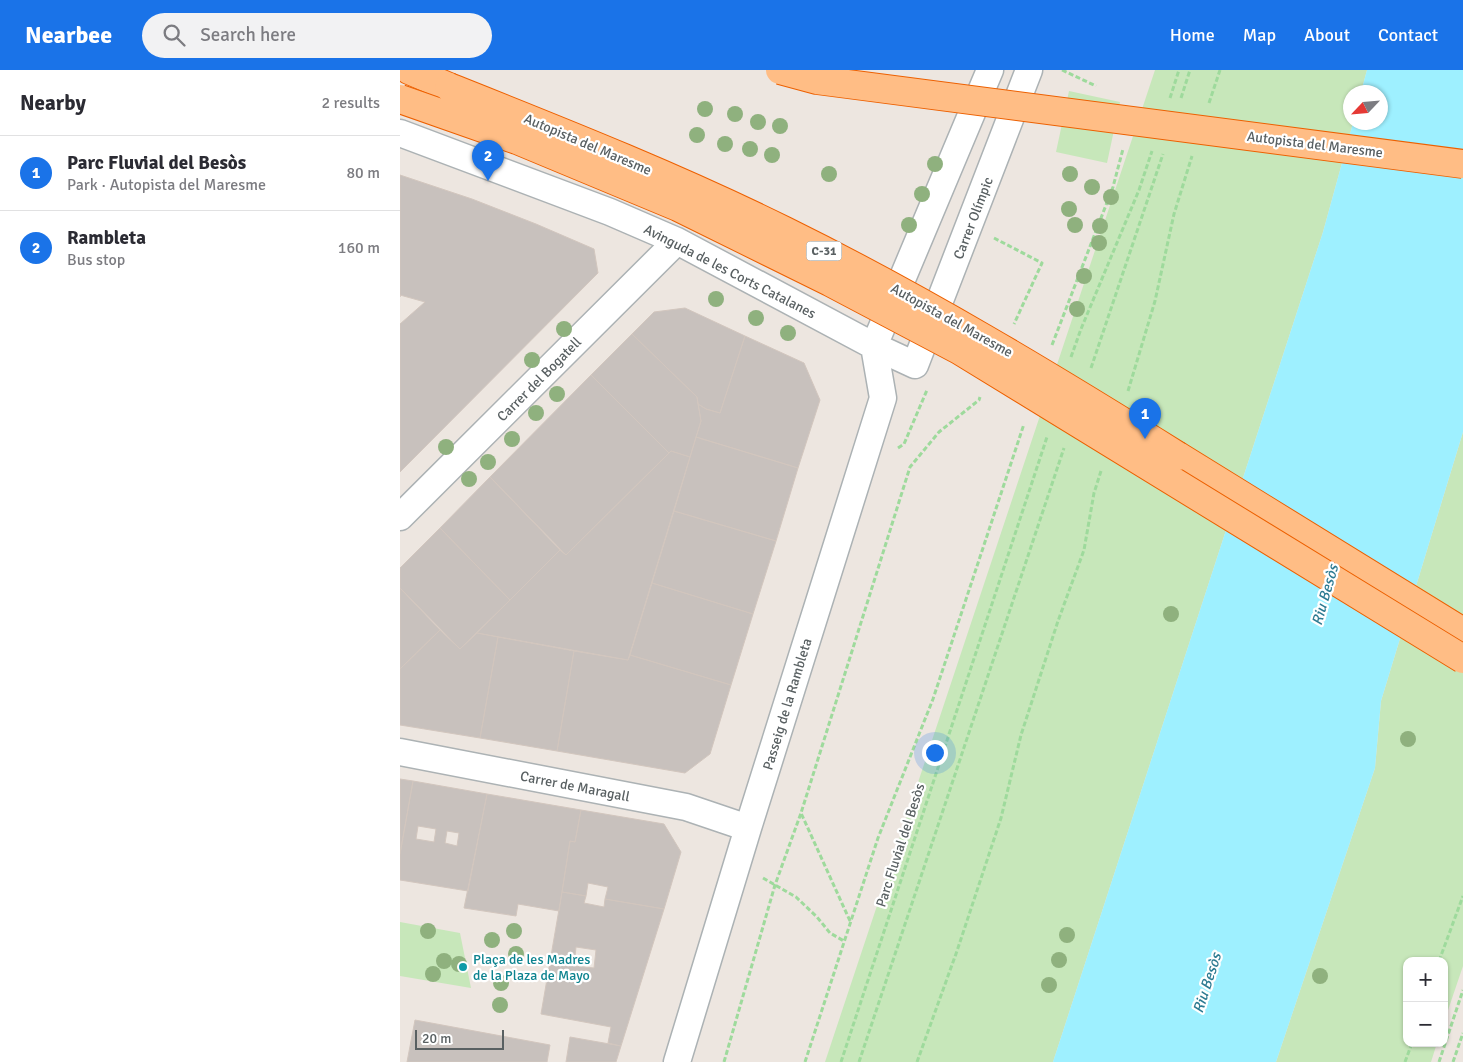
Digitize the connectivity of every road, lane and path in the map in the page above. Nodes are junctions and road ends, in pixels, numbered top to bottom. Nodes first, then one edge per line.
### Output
1 (409, 70) edge
2 (780, 70) edge
3 (990, 70) edge
4 (1027, 70) edge
5 (1179, 70) edge
6 (1190, 70) edge
7 (1220, 70) edge
8 (400, 99) edge
9 (1166, 107) dead end
10 (1178, 107) dead end
11 (1208, 107) dead end
12 (400, 133) edge
13 (1154, 144) dead end
14 (1194, 152) dead end
15 (1163, 153) dead end
16 (1463, 164) edge
17 (1113, 187) dead end
18 (990, 236) dead end
19 (677, 241) junction
20 (851, 264) junction
21 (1060, 323) dead end
22 (920, 330) junction
23 (1010, 331) dead end
24 (874, 346) junction
25 (1070, 361) dead end
26 (915, 365) joint
27 (1091, 369) dead end
28 (983, 392) dead end
29 (1126, 399) dead end
30 (1027, 416) dead end
31 (1049, 430) dead end
32 (1065, 445) dead end
33 (1103, 465) dead end
34 (400, 518) edge
35 (1463, 632) edge
36 (1463, 658) edge
37 (400, 752) edge
38 (801, 813) junction
39 (748, 828) junction
40 (775, 885) junction
41 (1463, 896) edge
42 (850, 922) junction
43 (844, 941) junction
44 (1440, 957) edge
45 (1463, 990) edge
46 (1463, 1033) edge
47 (1411, 1047) edge
48 (677, 1062) edge
49 (724, 1062) edge
50 (805, 1062) edge
51 (841, 1062) edge
52 (860, 1062) edge
53 (917, 1062) edge
54 (1405, 1062) edge
55 (1439, 1062) edge
56 (1453, 1062) edge

1 - 20 highway, Autopista del Maresme / C-31, bridge
2 - 16 highway, Autopista del Maresme, bridge
3 - 24 street
4 - 26 street, Carrer Olímpic
5 - 9 path
6 - 10 path
7 - 11 path
8 - 22 highway, bridge
12 - 19 street, Avinguda de les Corts Catalanes
13 - 25 path
14 - 29 path
15 - 27 path
17 - 21 path
18 - 23 path
19 - 24 street, Avinguda de les Corts Catalanes
19 - 34 street, Carrer del Bogatell
20 - 22 highway, C-31, bridge
20 - 35 highway, Autopista del Maresme / C-31, bridge
22 - 36 highway, bridge
24 - 26 street, Avinguda de les Corts Catalanes
24 - 39 street, Passeig de la Rambleta
28 - 38 path
30 - 42 path
31 - 51 path, Parc Fluvial del Besòs
32 - 52 path
33 - 53 path
37 - 39 street, Carrer de Maragall
38 - 40 path
38 - 42 path
39 - 48 street, Passeig de la Rambleta
40 - 43 path
40 - 49 path
41 - 44 path
42 - 43 path
43 - 50 path
45 - 55 path
46 - 56 path
47 - 54 path

